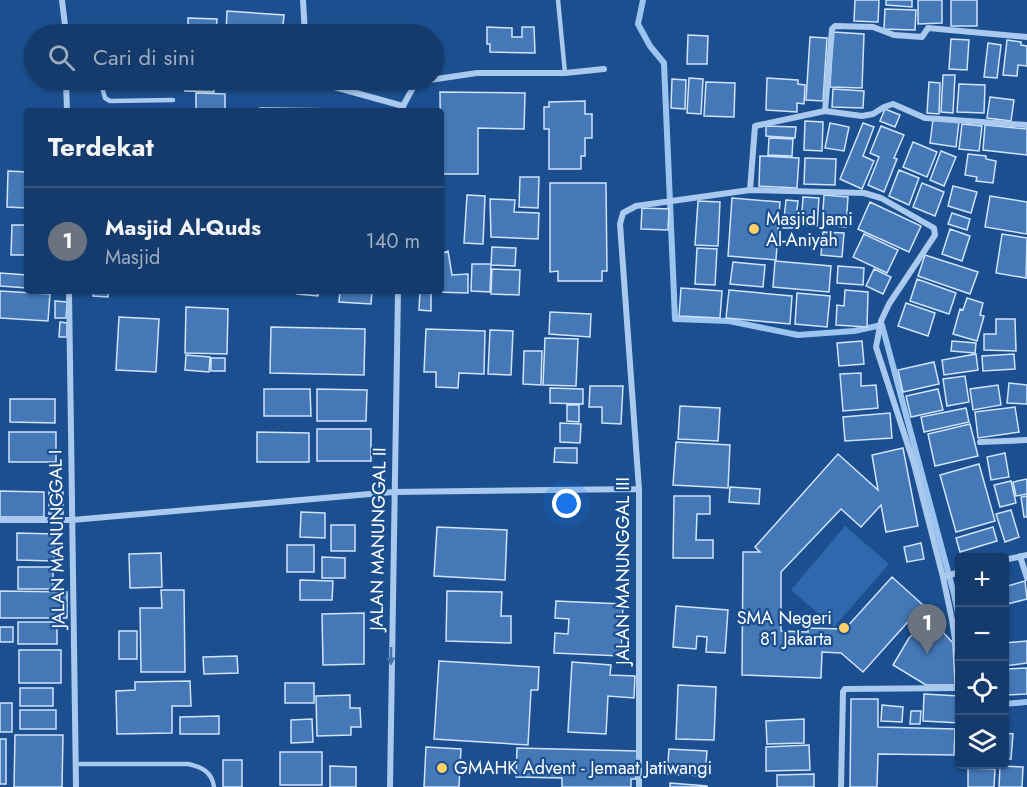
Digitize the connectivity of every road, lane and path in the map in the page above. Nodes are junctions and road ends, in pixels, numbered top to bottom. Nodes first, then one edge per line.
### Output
1 (62, 0) edge
2 (303, 0) edge
3 (558, 0) edge
4 (65, 24) edge
5 (304, 24) edge
6 (1027, 37) edge
7 (604, 69) dead end
8 (565, 73) junction
9 (444, 78) edge
10 (66, 90) edge
11 (103, 90) edge
12 (343, 90) edge
13 (412, 90) edge
14 (173, 100) dead end
15 (67, 108) edge
16 (403, 108) edge
17 (825, 111) junction
18 (1027, 125) edge
19 (750, 190) junction
20 (69, 294) edge
21 (398, 294) edge
22 (1027, 440) edge
23 (980, 442) dead end
24 (639, 489) junction
25 (393, 492) junction
26 (0, 520) edge
27 (72, 520) junction
28 (1023, 555) edge
29 (955, 574) edge
30 (945, 576) junction
31 (1027, 578) edge
32 (959, 661) edge
33 (955, 688) edge
34 (76, 764) junction
35 (76, 787) edge
36 (214, 787) edge
37 (390, 787) edge
38 (639, 787) edge
39 (841, 787) edge

1 - 4 street
2 - 5 street
3 - 8 lane
6 - 17 street
7 - 8 street
8 - 9 street
10 - 15 street
11 - 14 lane
12 - 16 street
13 - 16 street
17 - 18 street
17 - 19 street
19 - 24 street, JALAN MANUNGGAL III
19 - 30 street
20 - 27 street, JALAN MANUNGGAL I
21 - 25 street, JALAN MANUNGGAL II
22 - 23 street
24 - 25 street
24 - 38 street, JALAN MANUNGGAL III
25 - 27 street
25 -> 37 street, JALAN MANUNGGAL II
26 - 27 street
27 - 34 street, JALAN MANUNGGAL I
28 - 31 street
29 - 30 street
30 - 32 street
33 - 39 street
34 - 35 street, JALAN MANUNGGAL I
34 - 36 lane

